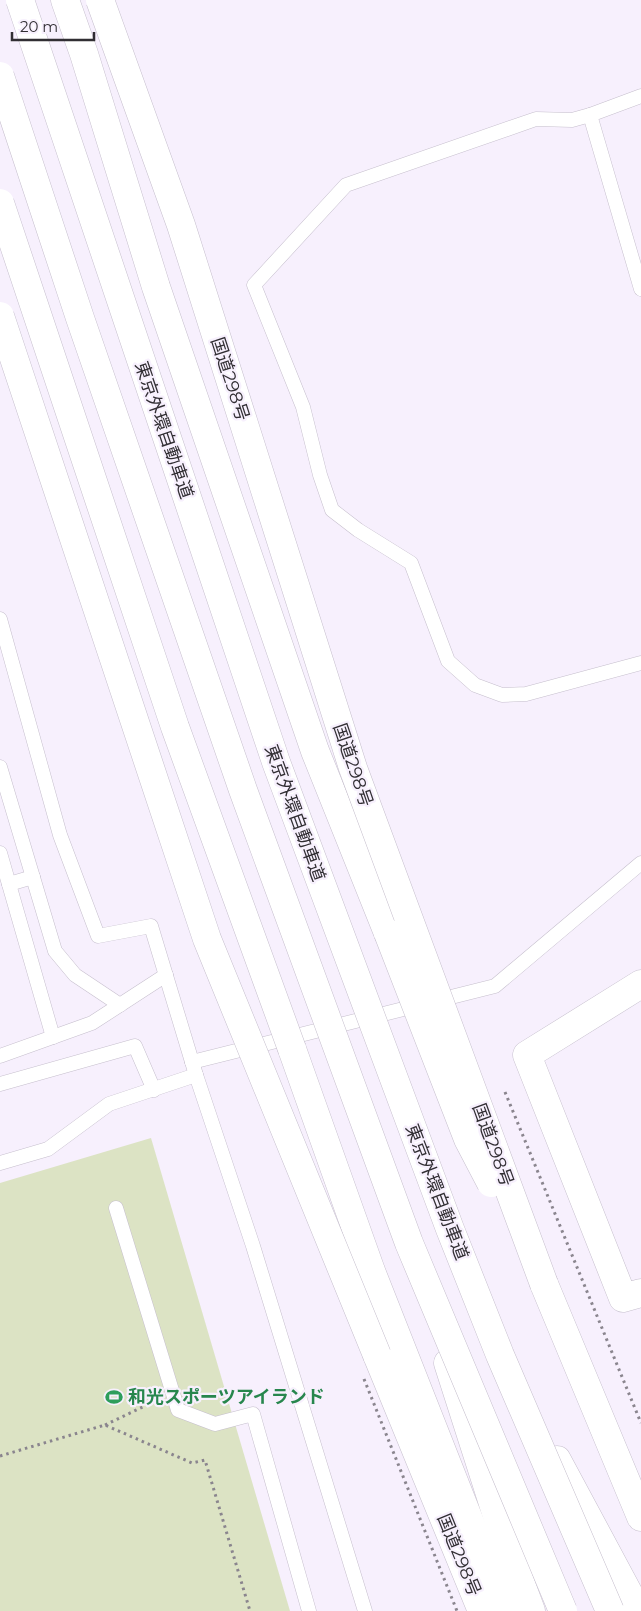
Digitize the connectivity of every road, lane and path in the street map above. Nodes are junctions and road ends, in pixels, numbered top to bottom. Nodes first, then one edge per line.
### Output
1 (20, 0) edge
2 (65, 0) edge
3 (100, 0) edge
4 (0, 76) edge
5 (641, 96) edge
6 (590, 115) junction
7 (0, 203) edge
8 (641, 289) edge
9 (0, 316) edge
10 (0, 619) edge
11 (641, 663) edge
12 (0, 767) edge
13 (0, 853) edge
14 (641, 863) edge
15 (33, 877) junction
16 (9, 884) junction
17 (166, 975) junction
18 (641, 984) edge
19 (120, 1005) junction
20 (53, 1037) junction
21 (0, 1056) edge
22 (194, 1069) junction
23 (0, 1084) edge
24 (504, 1088) dead end
25 (154, 1090) junction
26 (0, 1164) edge
27 (116, 1208) dead end
28 (409, 1243) junction
29 (544, 1284) junction
30 (641, 1293) edge
31 (500, 1355) junction
32 (151, 1403) dead end
33 (641, 1423) edge
34 (105, 1425) junction
35 (0, 1456) edge
36 (641, 1517) edge
37 (250, 1611) edge
38 (309, 1611) edge
39 (366, 1611) edge
40 (482, 1611) edge
41 (505, 1611) edge
42 (530, 1611) edge
43 (563, 1611) edge
44 (610, 1611) edge
45 (638, 1611) edge

1 - 31 main road, 東京外環自動車道, bridge
2 - 29 main road, bridge
3 - 29 main road, 国道298号, bridge
4 - 28 main road, bridge
5 - 6 lane
6 - 8 lane
6 - 11 lane
7 - 41 main road, bridge
9 - 40 main road, 国道298号, bridge
10 - 17 lane
12 - 15 lane
13 - 16 lane
14 - 22 lane
15 - 16 lane
15 - 19 lane
16 - 20 lane
17 - 19 lane
17 - 22 lane
18 - 30 main road
19 - 20 lane
20 - 21 lane
22 - 25 lane
22 - 39 lane
23 - 25 lane
24 - 33 path, bridge
25 - 26 lane
27 - 38 lane
28 - 42 main road, bridge
28 - 43 main road, bridge
29 - 36 main road, 国道298号
31 - 44 main road, 東京外環自動車道, bridge
31 - 45 main road, bridge
32 - 34 path
34 - 35 path
34 - 37 path

